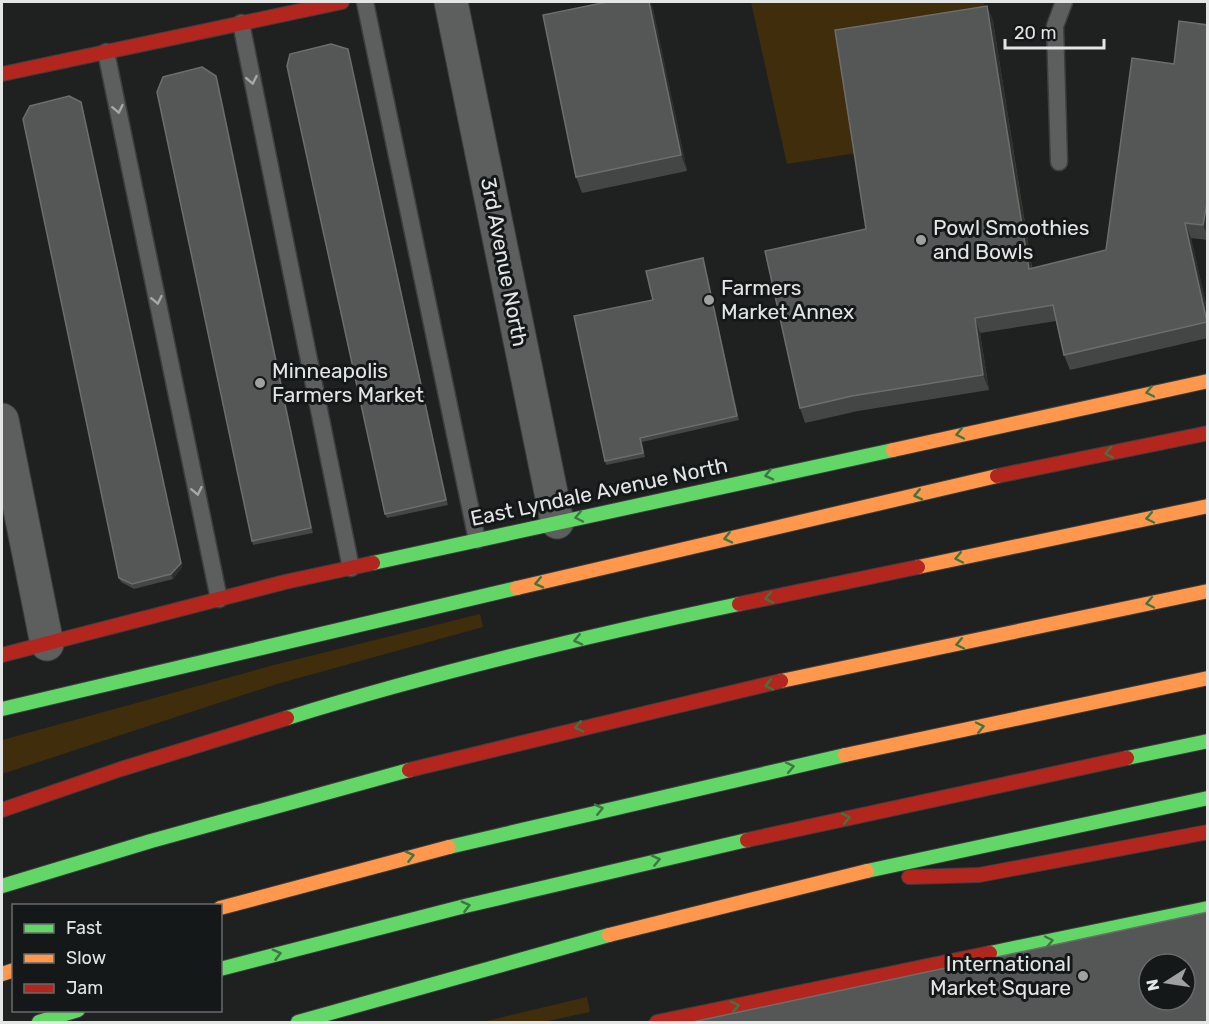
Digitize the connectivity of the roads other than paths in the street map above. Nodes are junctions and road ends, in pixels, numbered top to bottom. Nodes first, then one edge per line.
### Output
1 (342, 2) edge
2 (365, 2) edge
3 (451, 2) edge
4 (1064, 2) edge
5 (241, 23) junction
6 (106, 52) junction
7 (2, 74) edge
8 (1059, 162) dead end
9 (1208, 381) edge
10 (2, 420) edge
11 (1208, 433) edge
12 (1208, 506) edge
13 (557, 522) junction
14 (477, 540) junction
15 (351, 568) junction
16 (1208, 591) edge
17 (219, 599) junction
18 (47, 644) junction
19 (2, 655) edge
20 (1208, 678) edge
21 (2, 709) edge
22 (1208, 741) edge
23 (1208, 798) edge
24 (2, 810) edge
25 (1208, 832) edge
26 (830, 879) junction
27 (2, 886) edge
28 (222, 907) edge
29 (1208, 908) edge
30 (222, 968) edge
31 (75, 1012) edge
32 (39, 1023) edge
33 (298, 1023) edge
34 (657, 1023) edge

1 - 5 main road
2 - 14 lane
3 - 13 street, 3rd Avenue North
4 - 8 lane
5 - 6 main road
5 -> 15 lane
6 - 7 main road
6 -> 17 lane
9 -> 13 main road, East Lyndale Avenue North
10 - 18 street
11 -> 21 main road
12 -> 24 main road
13 - 14 main road, East Lyndale Avenue North
14 - 15 main road, East Lyndale Avenue North
15 - 17 main road, East Lyndale Avenue North
16 -> 27 main road
17 - 18 main road, East Lyndale Avenue North
18 - 19 main road, East Lyndale Avenue North
28 -> 20 main road
30 -> 22 main road
23 - 26 main road
25 - 26 main road
26 - 33 main road
34 -> 29 main road
31 - 32 main road

